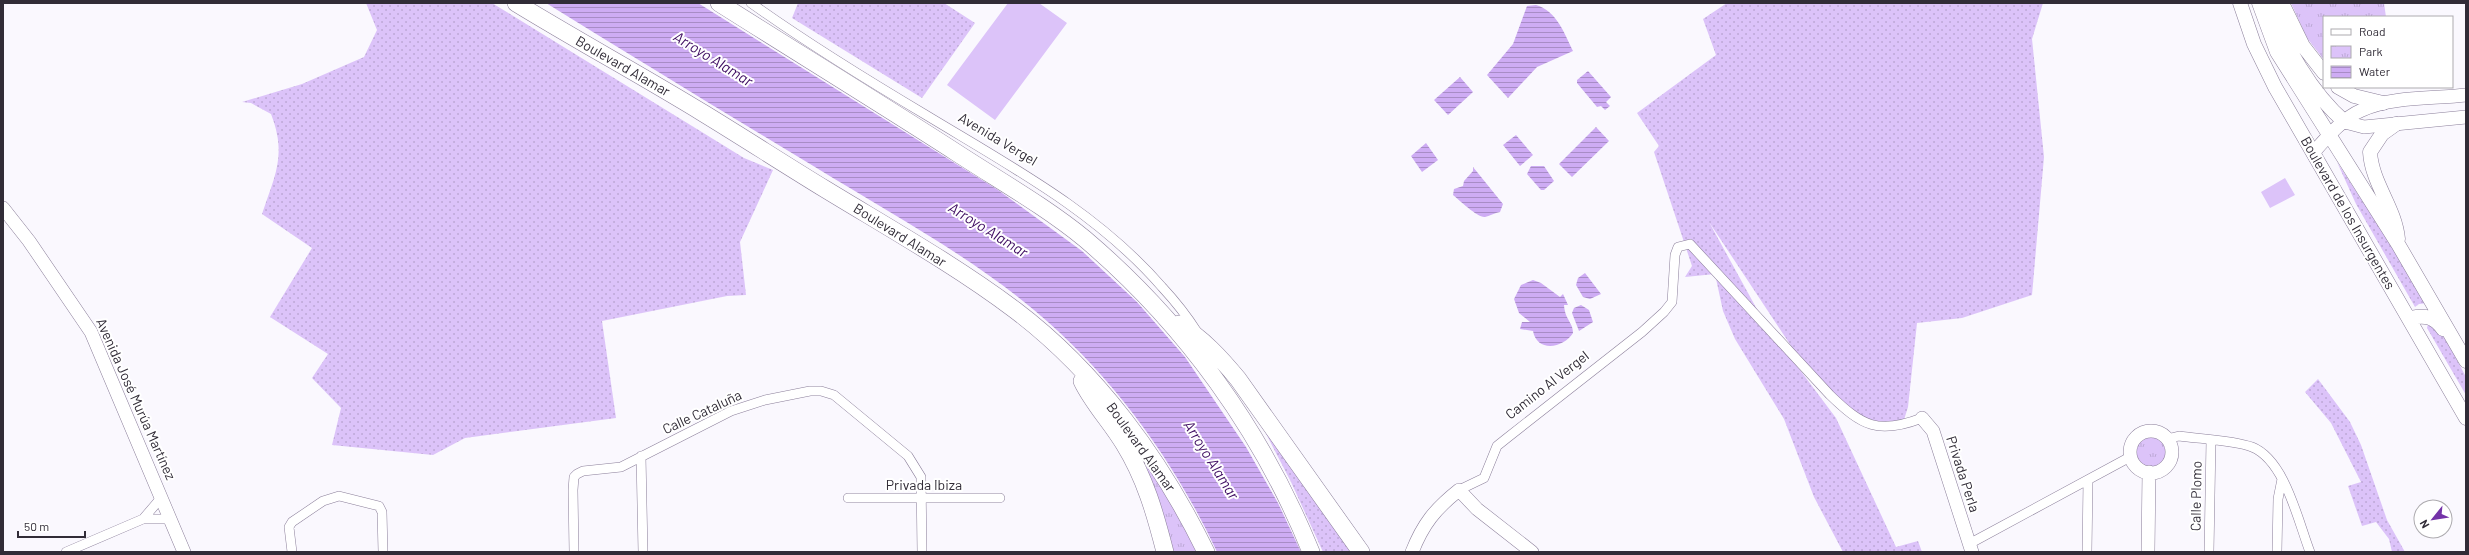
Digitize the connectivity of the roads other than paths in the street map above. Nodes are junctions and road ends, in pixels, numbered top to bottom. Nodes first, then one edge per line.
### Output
1 (516, 3) edge
2 (719, 3) edge
3 (751, 3) edge
4 (2240, 3) edge
5 (2259, 3) edge
6 (2271, 3) edge
7 (2282, 3) edge
8 (2323, 72) edge
9 (2340, 88) edge
10 (2466, 95) edge
11 (2383, 103) junction
12 (2466, 117) edge
13 (2345, 122) junction
14 (2396, 124) junction
15 (2329, 135) junction
16 (2313, 153) junction
17 (3, 208) edge
18 (2398, 244) junction
19 (1163, 314) junction
20 (2410, 318) junction
21 (1200, 337) junction
22 (2464, 358) edge
23 (1071, 359) junction
24 (1922, 418) joint
25 (2466, 418) edge
26 (2167, 439) junction
27 (2211, 440) junction
28 (641, 456) junction
29 (2130, 456) junction
30 (2149, 472) junction
31 (2282, 479) junction
32 (2088, 481) junction
33 (1459, 490) junction
34 (161, 498) junction
35 (848, 498) dead end
36 (1000, 498) dead end
37 (922, 500) junction
38 (143, 519) junction
39 (164, 519) junction
40 (1971, 548) edge
41 (66, 552) edge
42 (184, 552) edge
43 (292, 552) edge
44 (383, 552) edge
45 (574, 552) edge
46 (643, 552) edge
47 (922, 552) edge
48 (1164, 552) edge
49 (1206, 552) edge
50 (1311, 552) edge
51 (1361, 552) edge
52 (1412, 552) edge
53 (1532, 552) edge
54 (2087, 552) edge
55 (2148, 552) edge
56 (2209, 552) edge
57 (2277, 552) edge
58 (2310, 552) edge

1 - 23 highway, Boulevard Alamar
2 - 19 highway
3 - 21 street, Avenida Vergel
4 - 16 main road, Boulevard de los Insurgentes
5 - 15 main road, Boulevard de los Insurgentes
6 - 13 main road
7 - 8 main road
9 - 11 main road
10 - 11 main road
11 - 13 main road
12 - 14 main road
13 - 14 main road
13 - 15 main road
14 - 18 main road
15 - 16 main road
15 - 18 main road, Boulevard de los Insurgentes
16 - 20 main road, Boulevard de los Insurgentes
17 - 34 main road, Avenida José Murúa Martínez
18 - 22 main road, Boulevard de los Insurgentes
19 - 21 highway
19 - 50 highway
20 - 22 main road
20 - 25 main road, Boulevard de los Insurgentes
21 - 51 highway
23 - 48 highway
23 - 49 highway, Boulevard Alamar
24 - 33 street, Camino Al Vergel
24 - 40 main road, Privada Perla
26 - 27 street
26 - 29 main road
26 - 30 main road
27 - 31 street
27 - 56 street, Calle Plomo
28 - 37 street, Calle Cataluña
28 - 45 street, Calle Cataluña
28 - 46 street
29 - 30 main road
29 - 32 street
30 - 55 main road
31 - 57 street
31 - 58 street
32 - 40 street
32 - 54 street
33 - 52 main road, Camino Al Vergel
33 - 53 main road
34 - 38 street
34 - 39 main road, Avenida José Murúa Martínez
35 - 37 street, Privada Ibiza
36 - 37 street, Privada Ibiza
37 - 47 street
38 - 39 street
38 - 41 street
39 - 42 main road, Avenida José Murúa Martínez
43 - 44 street

